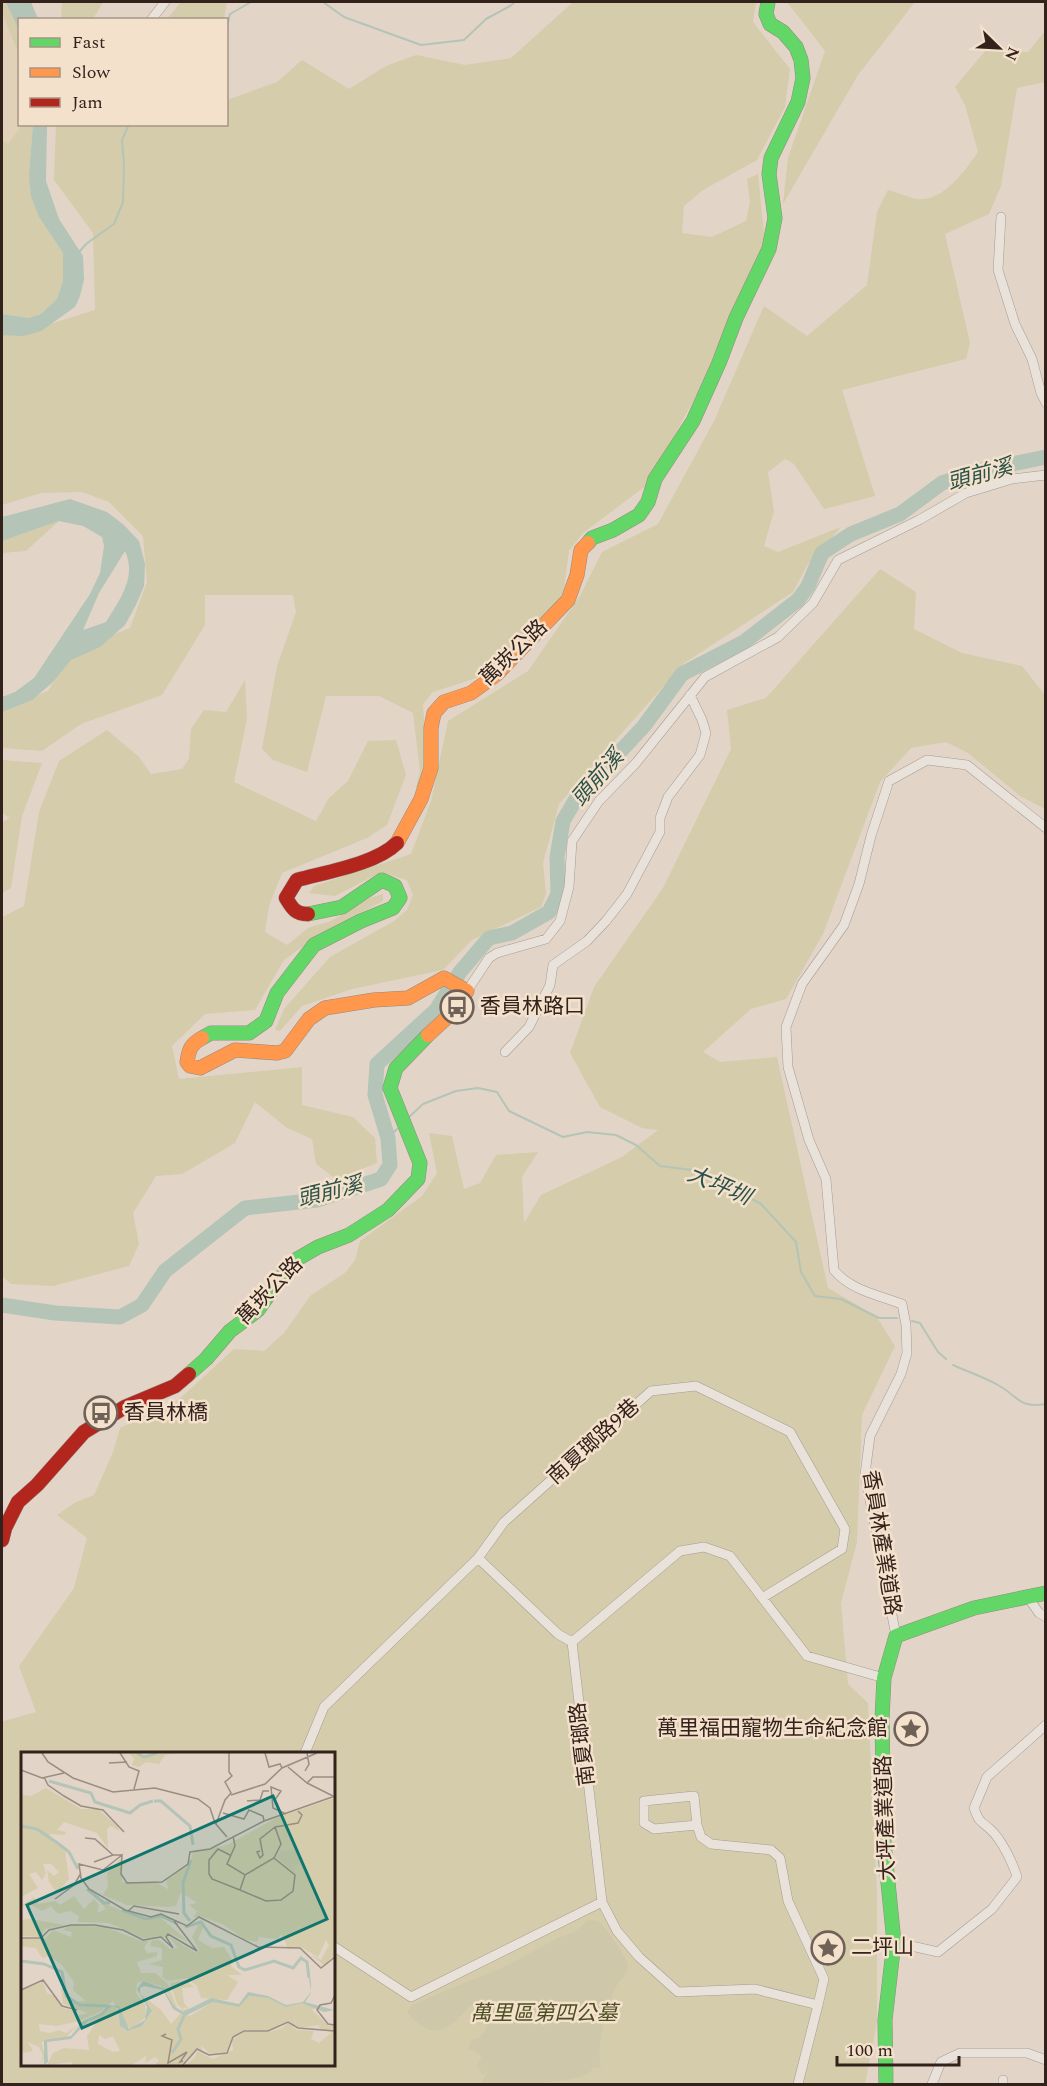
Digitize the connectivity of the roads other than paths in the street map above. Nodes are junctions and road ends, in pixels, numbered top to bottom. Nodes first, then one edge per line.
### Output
1 (165, 2) edge
2 (768, 2) edge
3 (153, 18) edge
4 (1001, 217) dead end
5 (1046, 403) edge
6 (1046, 475) edge
7 (690, 695) junction
8 (1046, 828) edge
9 (467, 991) junction
10 (505, 1052) dead end
11 (2, 1540) edge
12 (478, 1557) junction
13 (1046, 1593) edge
14 (1027, 1596) junction
15 (762, 1598) junction
16 (1046, 1617) edge
17 (896, 1636) junction
18 (572, 1642) junction
19 (884, 1678) junction
20 (1046, 1725) edge
21 (305, 1752) edge
22 (697, 1825) junction
23 (602, 1902) junction
24 (894, 1942) junction
25 (334, 1947) edge
26 (818, 2005) junction
27 (1046, 2060) edge
28 (798, 2085) edge
29 (886, 2085) edge
30 (932, 2085) edge

1 - 3 street
2 - 9 street, 萬崁公路
4 - 5 street
6 - 7 street
7 - 9 street
7 - 10 street
8 - 17 street, 香員林產業道路
9 - 11 street, 萬崁公路
12 - 15 street, 南夏瑯路9巷
12 - 18 street
12 - 21 street, 南夏瑯路9巷
13 - 14 street
14 - 16 street
14 - 17 street
15 - 18 street
15 - 19 street
17 - 19 street, 大坪產業道路
18 - 23 street, 南夏瑯路
19 - 24 street, 大坪產業道路
20 - 24 street
22 - 22 street
22 - 26 street
23 - 25 street
23 - 26 street, 南夏瑯路
24 - 29 street, 大坪產業道路
26 - 28 street
27 - 30 street

